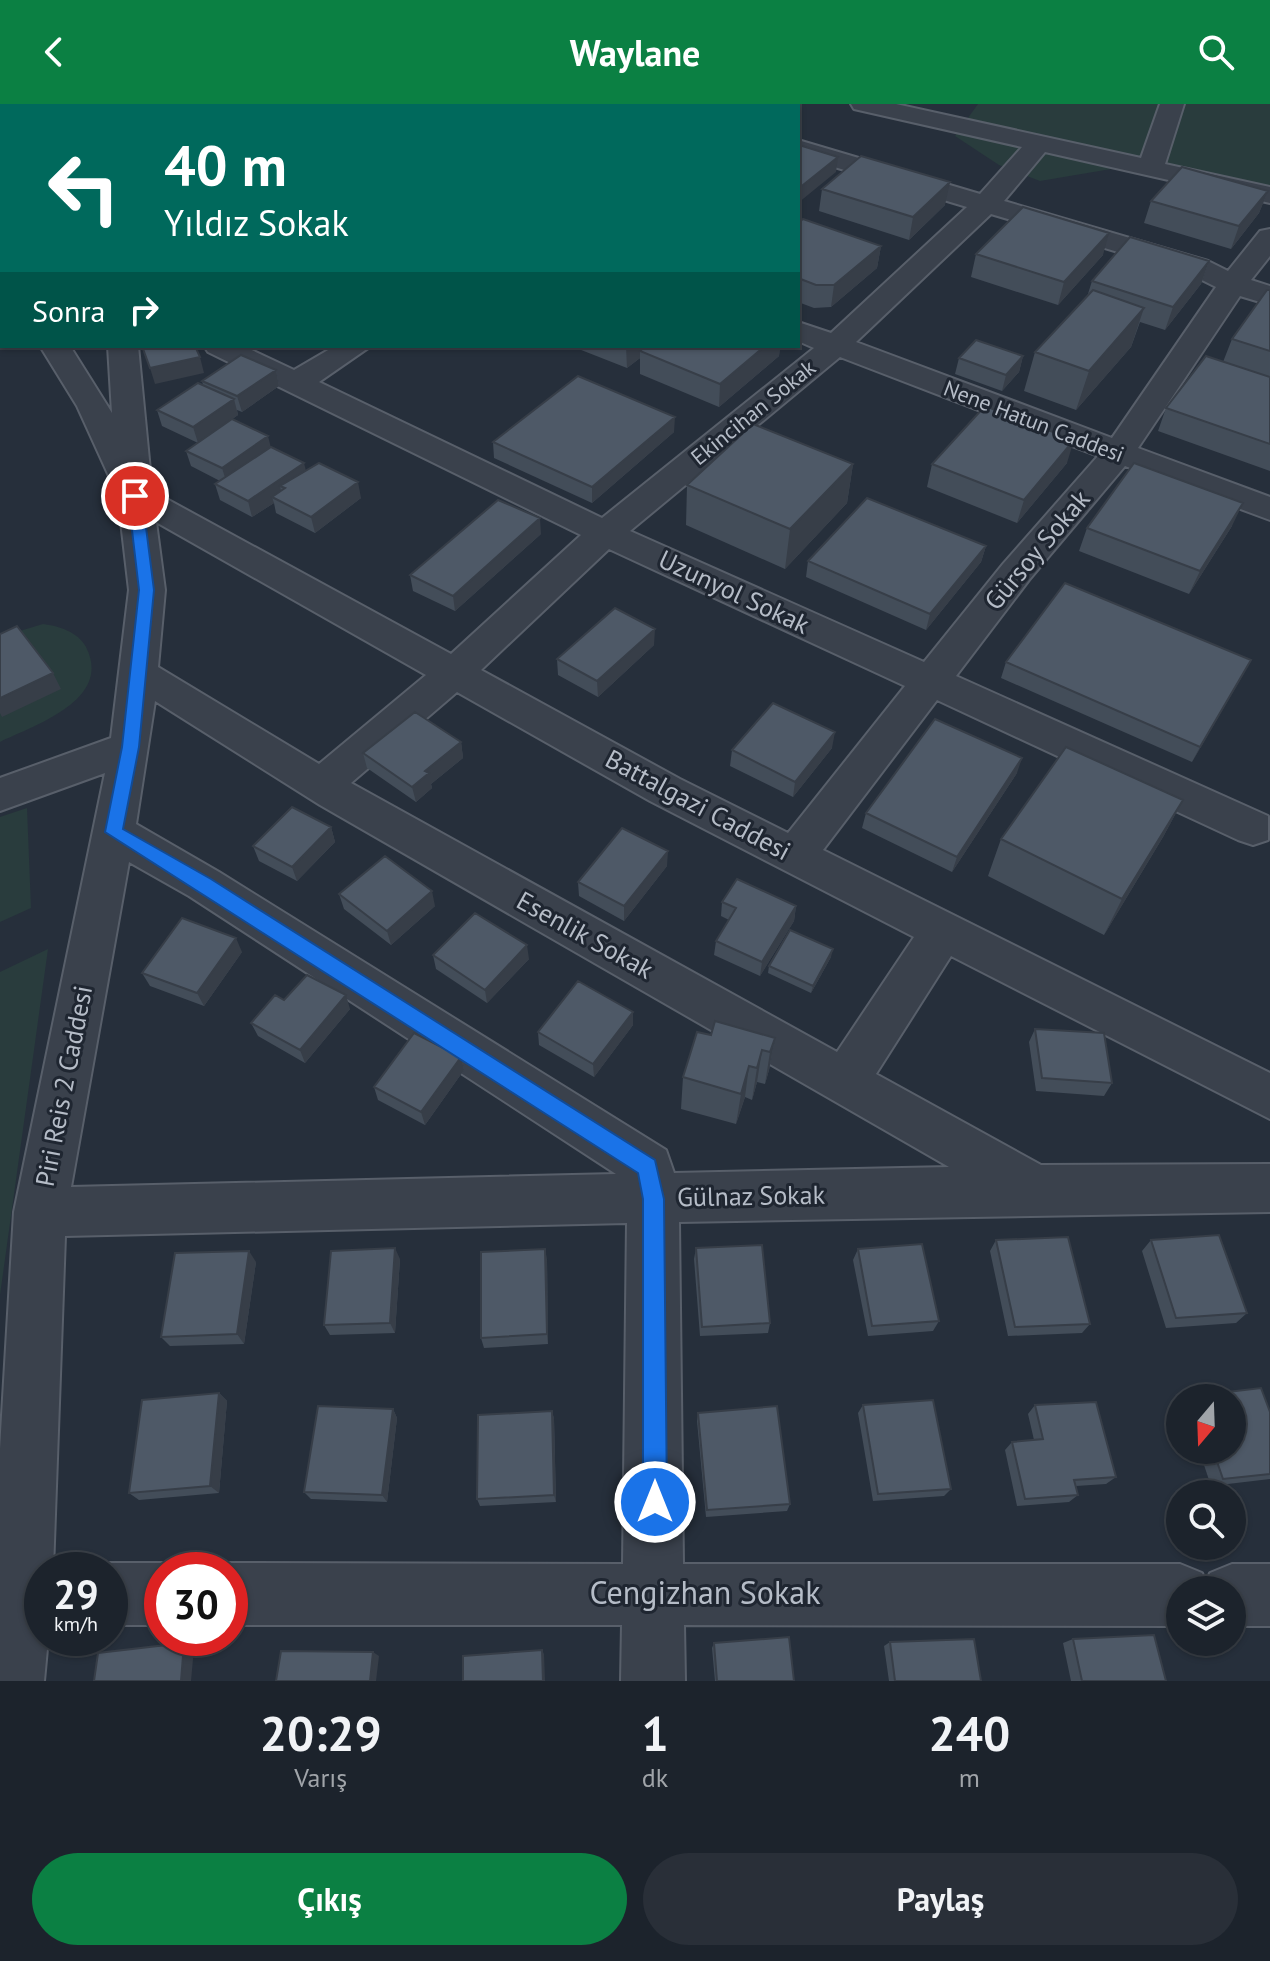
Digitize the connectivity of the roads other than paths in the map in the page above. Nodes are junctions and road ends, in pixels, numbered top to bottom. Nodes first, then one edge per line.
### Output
1 (863, 104) edge
2 (1172, 104) edge
3 (1040, 143) junction
4 (800, 149) edge
5 (1151, 167) junction
6 (1270, 195) edge
7 (985, 205) junction
8 (1270, 237) edge
9 (1233, 284) junction
10 (1270, 296) edge
11 (800, 332) edge
12 (836, 345) junction
13 (56, 348) edge
14 (123, 348) edge
15 (223, 348) edge
16 (353, 348) edge
17 (296, 383) junction
18 (1118, 453) junction
19 (135, 496) junction
20 (1270, 509) edge
21 (605, 533) junction
22 (456, 671) junction
23 (139, 673) junction
24 (928, 682) junction
25 (130, 747) junction
26 (321, 785) junction
27 (0, 795) edge
28 (1253, 828) dead end
29 (114, 832) junction
30 (794, 856) junction
31 (943, 930) junction
32 (845, 1081) junction
33 (1270, 1097) edge
34 (1270, 1188) edge
35 (1036, 1189) junction
36 (653, 1199) junction
37 (40, 1212) junction
38 (33, 1552) edge
39 (656, 1593) junction
40 (248, 1594) edge
41 (1166, 1595) edge
42 (1246, 1595) edge
43 (1270, 1595) edge
44 (24, 1629) edge
45 (12, 1681) edge
46 (653, 1681) edge

1 - 3 street
2 - 5 street
3 - 5 street
3 - 7 street, Ekincihan Sokak
4 - 7 street
5 - 6 street
7 - 9 street
7 - 12 street, Ekincihan Sokak
8 - 9 street, Gürsoy Sokak
9 - 10 street
9 - 18 street, Gürsoy Sokak
11 - 12 street, Nene Hatun Caddesi
12 - 18 street, Nene Hatun Caddesi
12 - 21 street, Ekincihan Sokak
13 - 19 street, Piri Reis 2 Caddesi
14 - 19 street, Piri Reis 2 Caddesi
15 - 17 street, Uzunyol Sokak
16 - 17 street
17 - 21 street, Uzunyol Sokak
18 - 20 street, Nene Hatun Caddesi
18 - 24 street, Gürsoy Sokak
19 - 22 street, Battalgazi Caddesi
19 - 23 street, Piri Reis 2 Caddesi
21 - 22 street, Ekincihan Sokak
21 - 24 street, Uzunyol Sokak
22 - 26 street, Ekincihan Sokak
22 - 30 street, Battalgazi Caddesi
23 - 25 street, Piri Reis 2 Caddesi
23 - 26 street, Esenlik Sokak
24 - 28 street, Uzunyol Sokak
24 - 30 street, Gürsoy Sokak
25 - 27 street
25 - 29 street, Piri Reis 2 Caddesi
26 - 32 street, Esenlik Sokak
29 - 36 street
29 - 37 street, Piri Reis 2 Caddesi
30 - 31 street, Battalgazi Caddesi
31 - 32 street
31 - 33 street, Battalgazi Caddesi
32 - 35 street, Esenlik Sokak
34 - 35 street, Gülnaz Sokak
35 - 36 street, Gülnaz Sokak
36 - 37 street, Gülnaz Sokak
36 - 39 street
37 - 38 street, Piri Reis 2 Caddesi
39 - 40 street, Cengizhan Sokak
39 - 41 street, Cengizhan Sokak
39 - 46 street
42 - 43 street
44 - 45 street, Piri Reis 2 Caddesi

